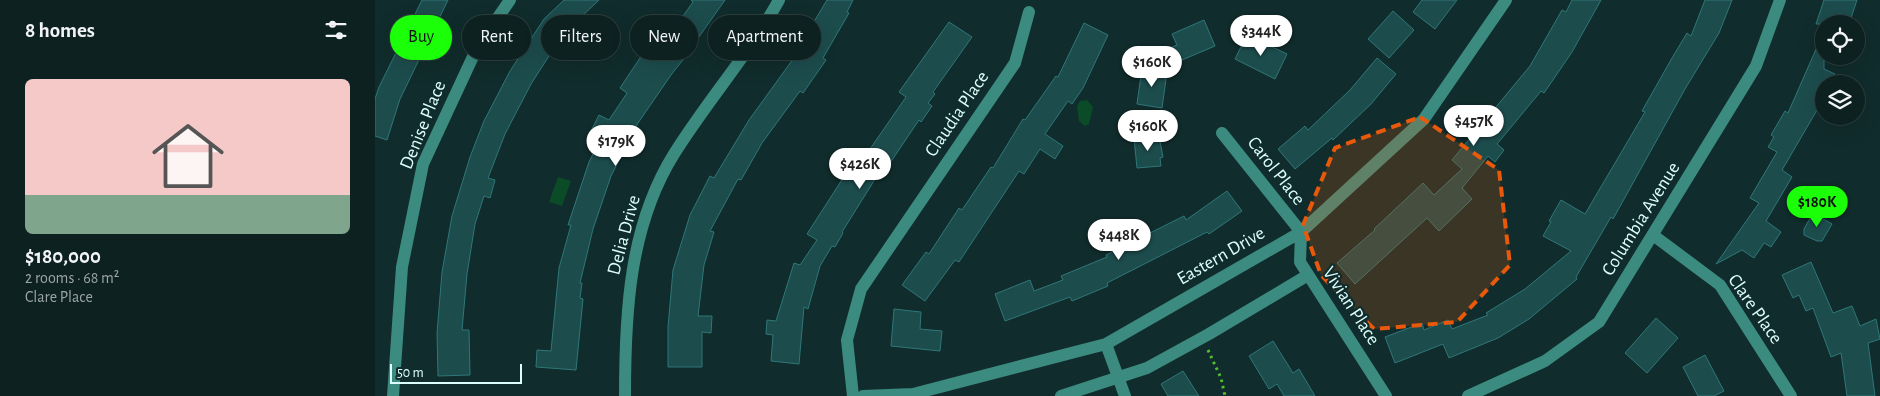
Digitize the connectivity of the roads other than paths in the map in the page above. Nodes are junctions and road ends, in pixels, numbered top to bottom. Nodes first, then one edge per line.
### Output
1 (510, 0) edge
2 (779, 0) edge
3 (1506, 0) edge
4 (1780, 0) edge
5 (1029, 12) dead end
6 (1222, 133) dead end
7 (1301, 232) junction
8 (1653, 235) junction
9 (1308, 275) junction
10 (1106, 344) junction
11 (1119, 378) junction
12 (913, 395) edge
13 (393, 396) edge
14 (625, 396) edge
15 (853, 396) edge
16 (863, 396) edge
17 (1061, 396) edge
18 (1125, 396) edge
19 (1386, 396) edge
20 (1468, 396) edge
21 (1791, 396) edge

1 - 13 street, Denise Place
2 - 14 street, Delia Drive
3 - 7 street, Eastern Drive
4 - 8 street, Columbia Avenue
5 - 15 street, Claudia Place
6 - 7 street, Carol Place
7 - 9 street, Vivian Place
7 - 10 street, Eastern Drive
8 - 20 street, Columbia Avenue
8 - 21 street, Clare Place
9 - 11 street
9 - 19 street, Vivian Place
10 - 11 street
10 - 12 street, Eastern Drive
11 - 17 street
11 - 18 street
12 - 16 street, Eastern Drive

